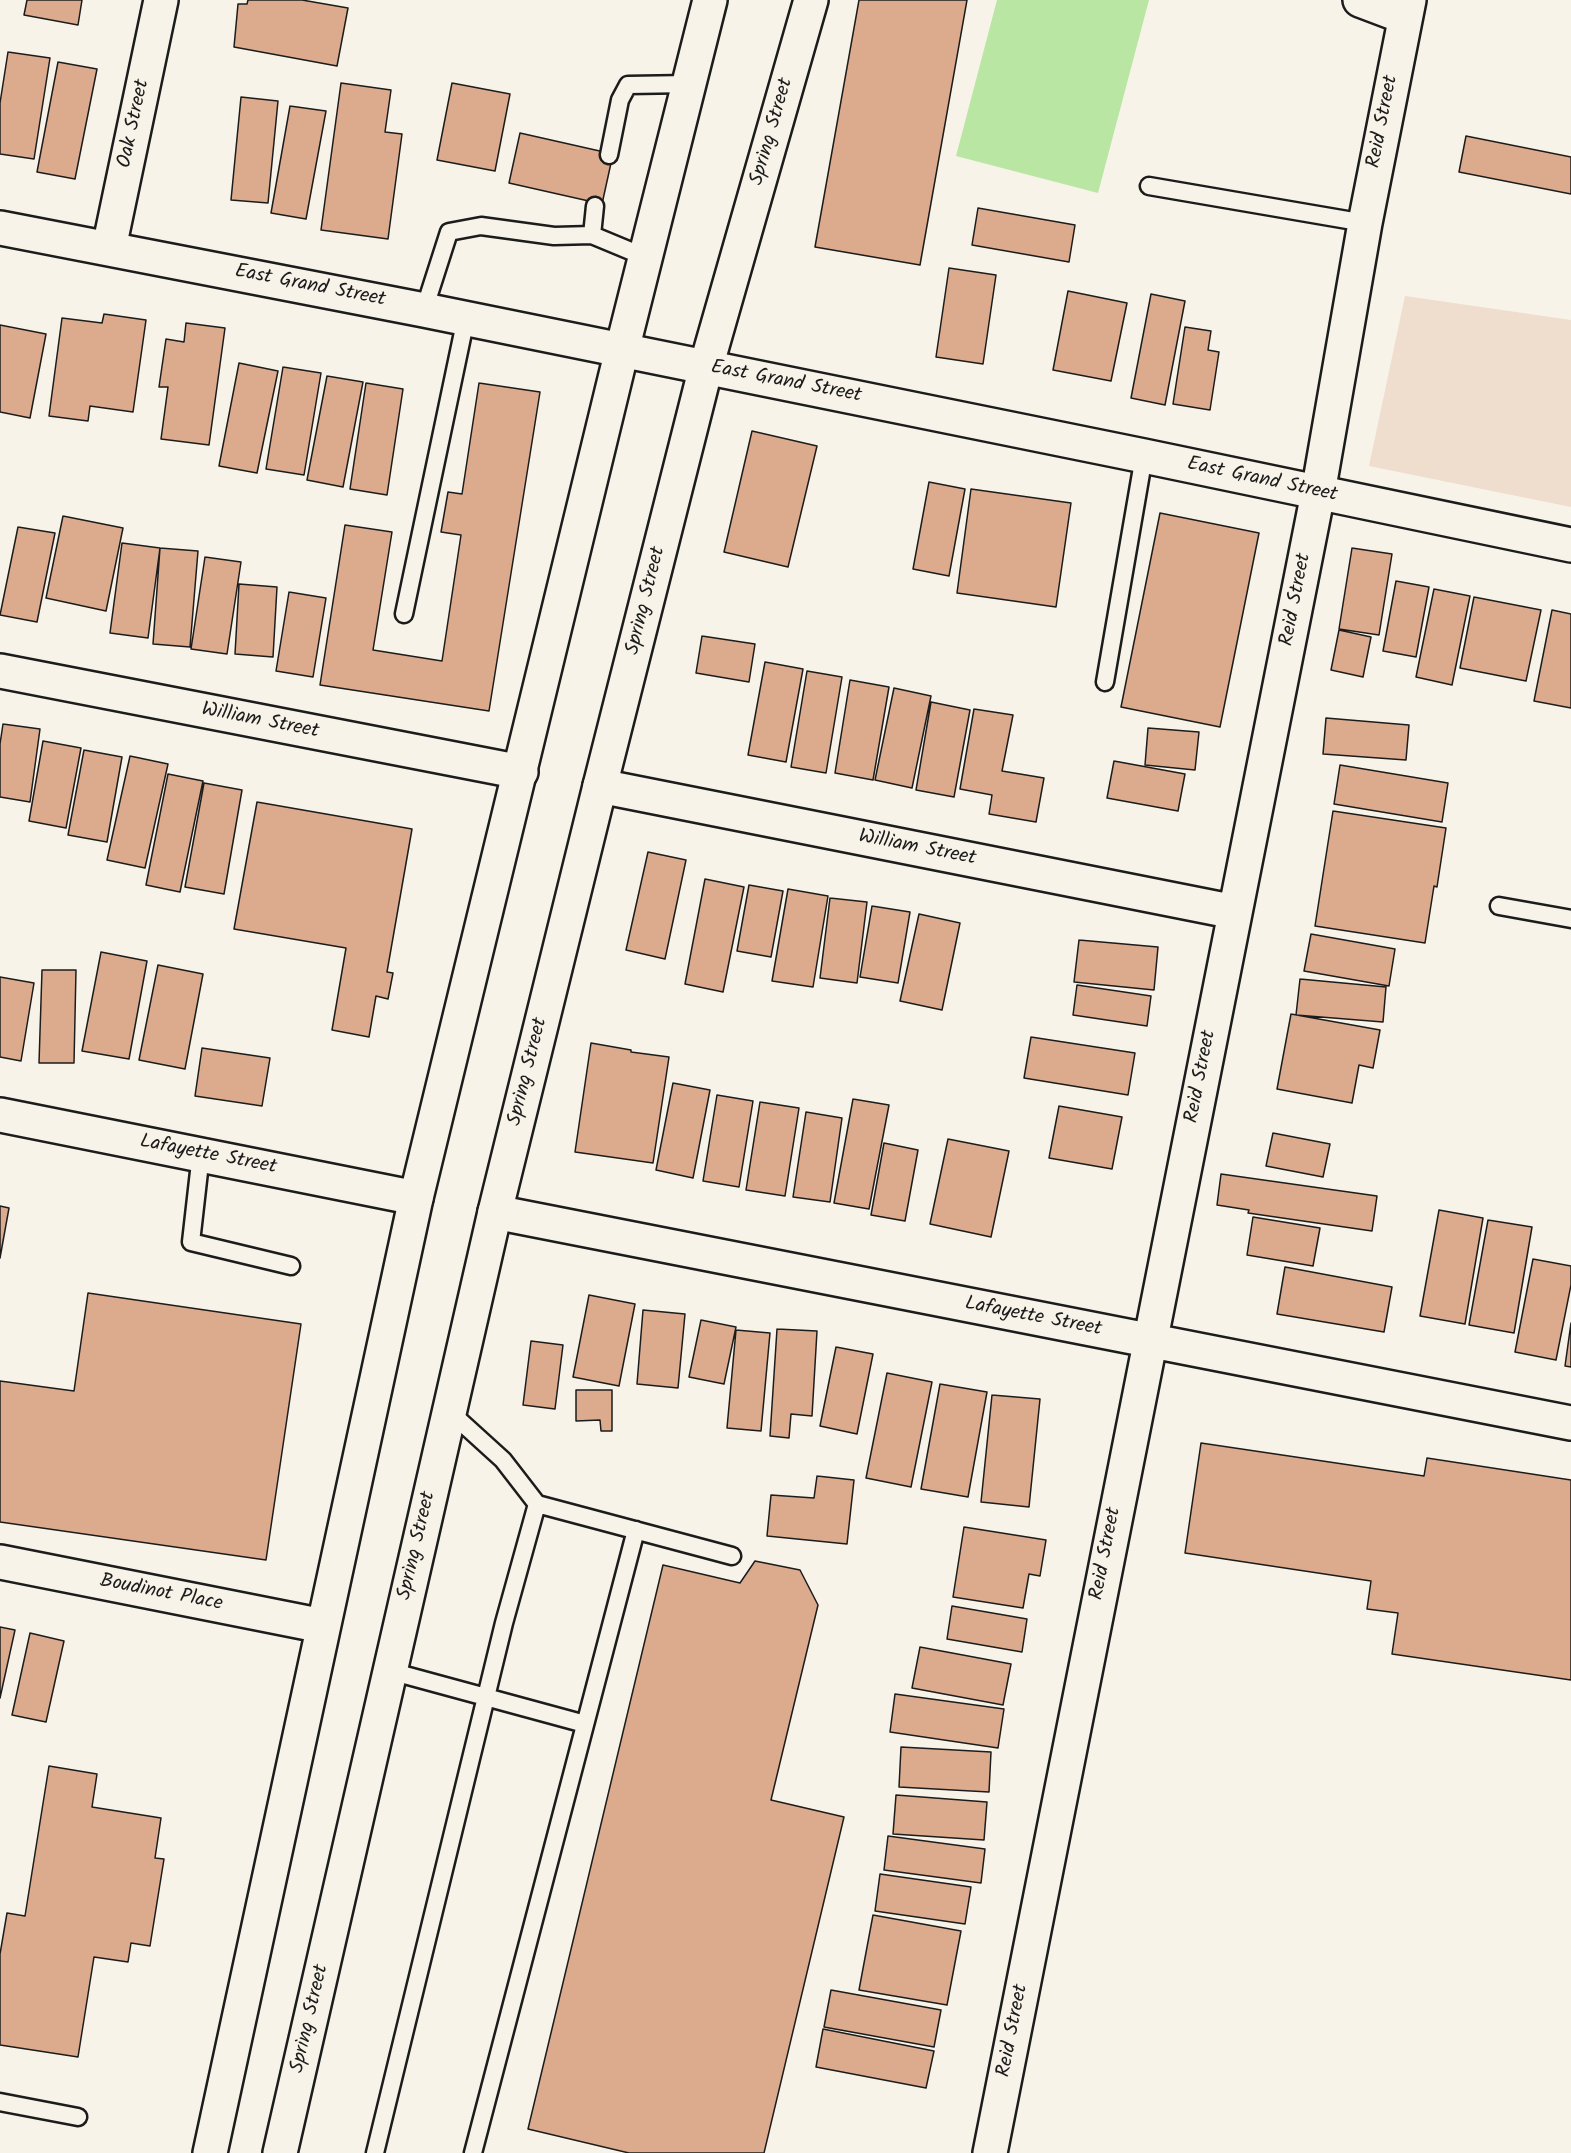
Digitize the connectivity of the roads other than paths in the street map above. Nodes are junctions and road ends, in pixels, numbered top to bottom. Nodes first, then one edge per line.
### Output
1 (161, 0) edge
2 (710, 0) edge
3 (811, 0) edge
4 (1360, 0) edge
5 (1407, 9) edge
6 (689, 84) junction
7 (609, 155) dead end
8 (1149, 186) dead end
9 (595, 206) dead end
10 (1365, 223) junction
11 (0, 228) edge
12 (592, 235) junction
13 (109, 248) junction
14 (645, 257) junction
15 (424, 310) junction
16 (466, 318) junction
17 (622, 350) junction
18 (706, 367) junction
19 (1144, 456) junction
20 (1318, 493) junction
21 (1571, 545) edge
22 (404, 614) dead end
23 (0, 671) edge
24 (1105, 682) dead end
25 (521, 772) junction
26 (600, 786) junction
27 (1499, 906) dead end
28 (1235, 912) junction
29 (1571, 919) edge
30 (0, 1115) edge
31 (201, 1154) junction
32 (416, 1198) junction
33 (495, 1212) junction
34 (291, 1266) dead end
35 (1149, 1341) junction
36 (449, 1411) junction
37 (1571, 1423) edge
38 (537, 1504) junction
39 (636, 1530) junction
40 (732, 1556) dead end
41 (0, 1562) edge
42 (323, 1626) junction
43 (390, 1671) junction
44 (486, 1698) junction
45 (585, 1724) junction
46 (0, 2102) edge
47 (78, 2117) dead end
48 (210, 2153) edge
49 (280, 2153) edge
50 (375, 2153) edge
51 (473, 2153) edge
52 (990, 2153) edge

1 - 13 main road, Oak Street
2 - 6 main road
3 - 18 main road, Spring Street
4 - 5 main road
5 - 10 main road, Reid Street
6 - 7 lane
6 - 14 main road
8 - 10 lane
9 - 12 lane
10 - 20 main road, Reid Street
11 - 13 main road, East Grand Street
12 - 14 lane
12 - 15 lane
13 - 15 main road, East Grand Street
14 - 17 main road
15 - 16 main road, East Grand Street
16 - 17 main road, East Grand Street
16 - 22 lane
17 - 18 main road, East Grand Street
17 - 25 main road
18 - 19 main road, East Grand Street
18 - 26 main road, Spring Street
19 - 20 main road, East Grand Street
19 - 24 lane
20 - 21 main road, East Grand Street
20 - 28 main road, Reid Street
23 - 25 main road, William Street
25 - 32 main road
26 - 28 main road, William Street
26 - 33 main road, Spring Street
27 - 29 lane
28 - 35 main road, Reid Street
30 - 31 main road, Lafayette Street
31 - 32 main road, Lafayette Street
31 - 34 lane
32 - 42 main road
33 - 35 main road, Lafayette Street
33 - 36 main road, Spring Street
35 - 37 main road, Lafayette Street
35 - 52 main road, Reid Street
36 - 38 lane
36 - 43 main road, Spring Street
38 - 39 lane
38 - 44 lane
39 - 40 lane
39 - 45 lane
41 - 42 main road, Boudinot Place
42 - 48 main road
43 - 44 lane
43 - 49 main road, Spring Street
44 - 45 lane
44 - 50 lane
45 - 51 lane
46 - 47 lane

